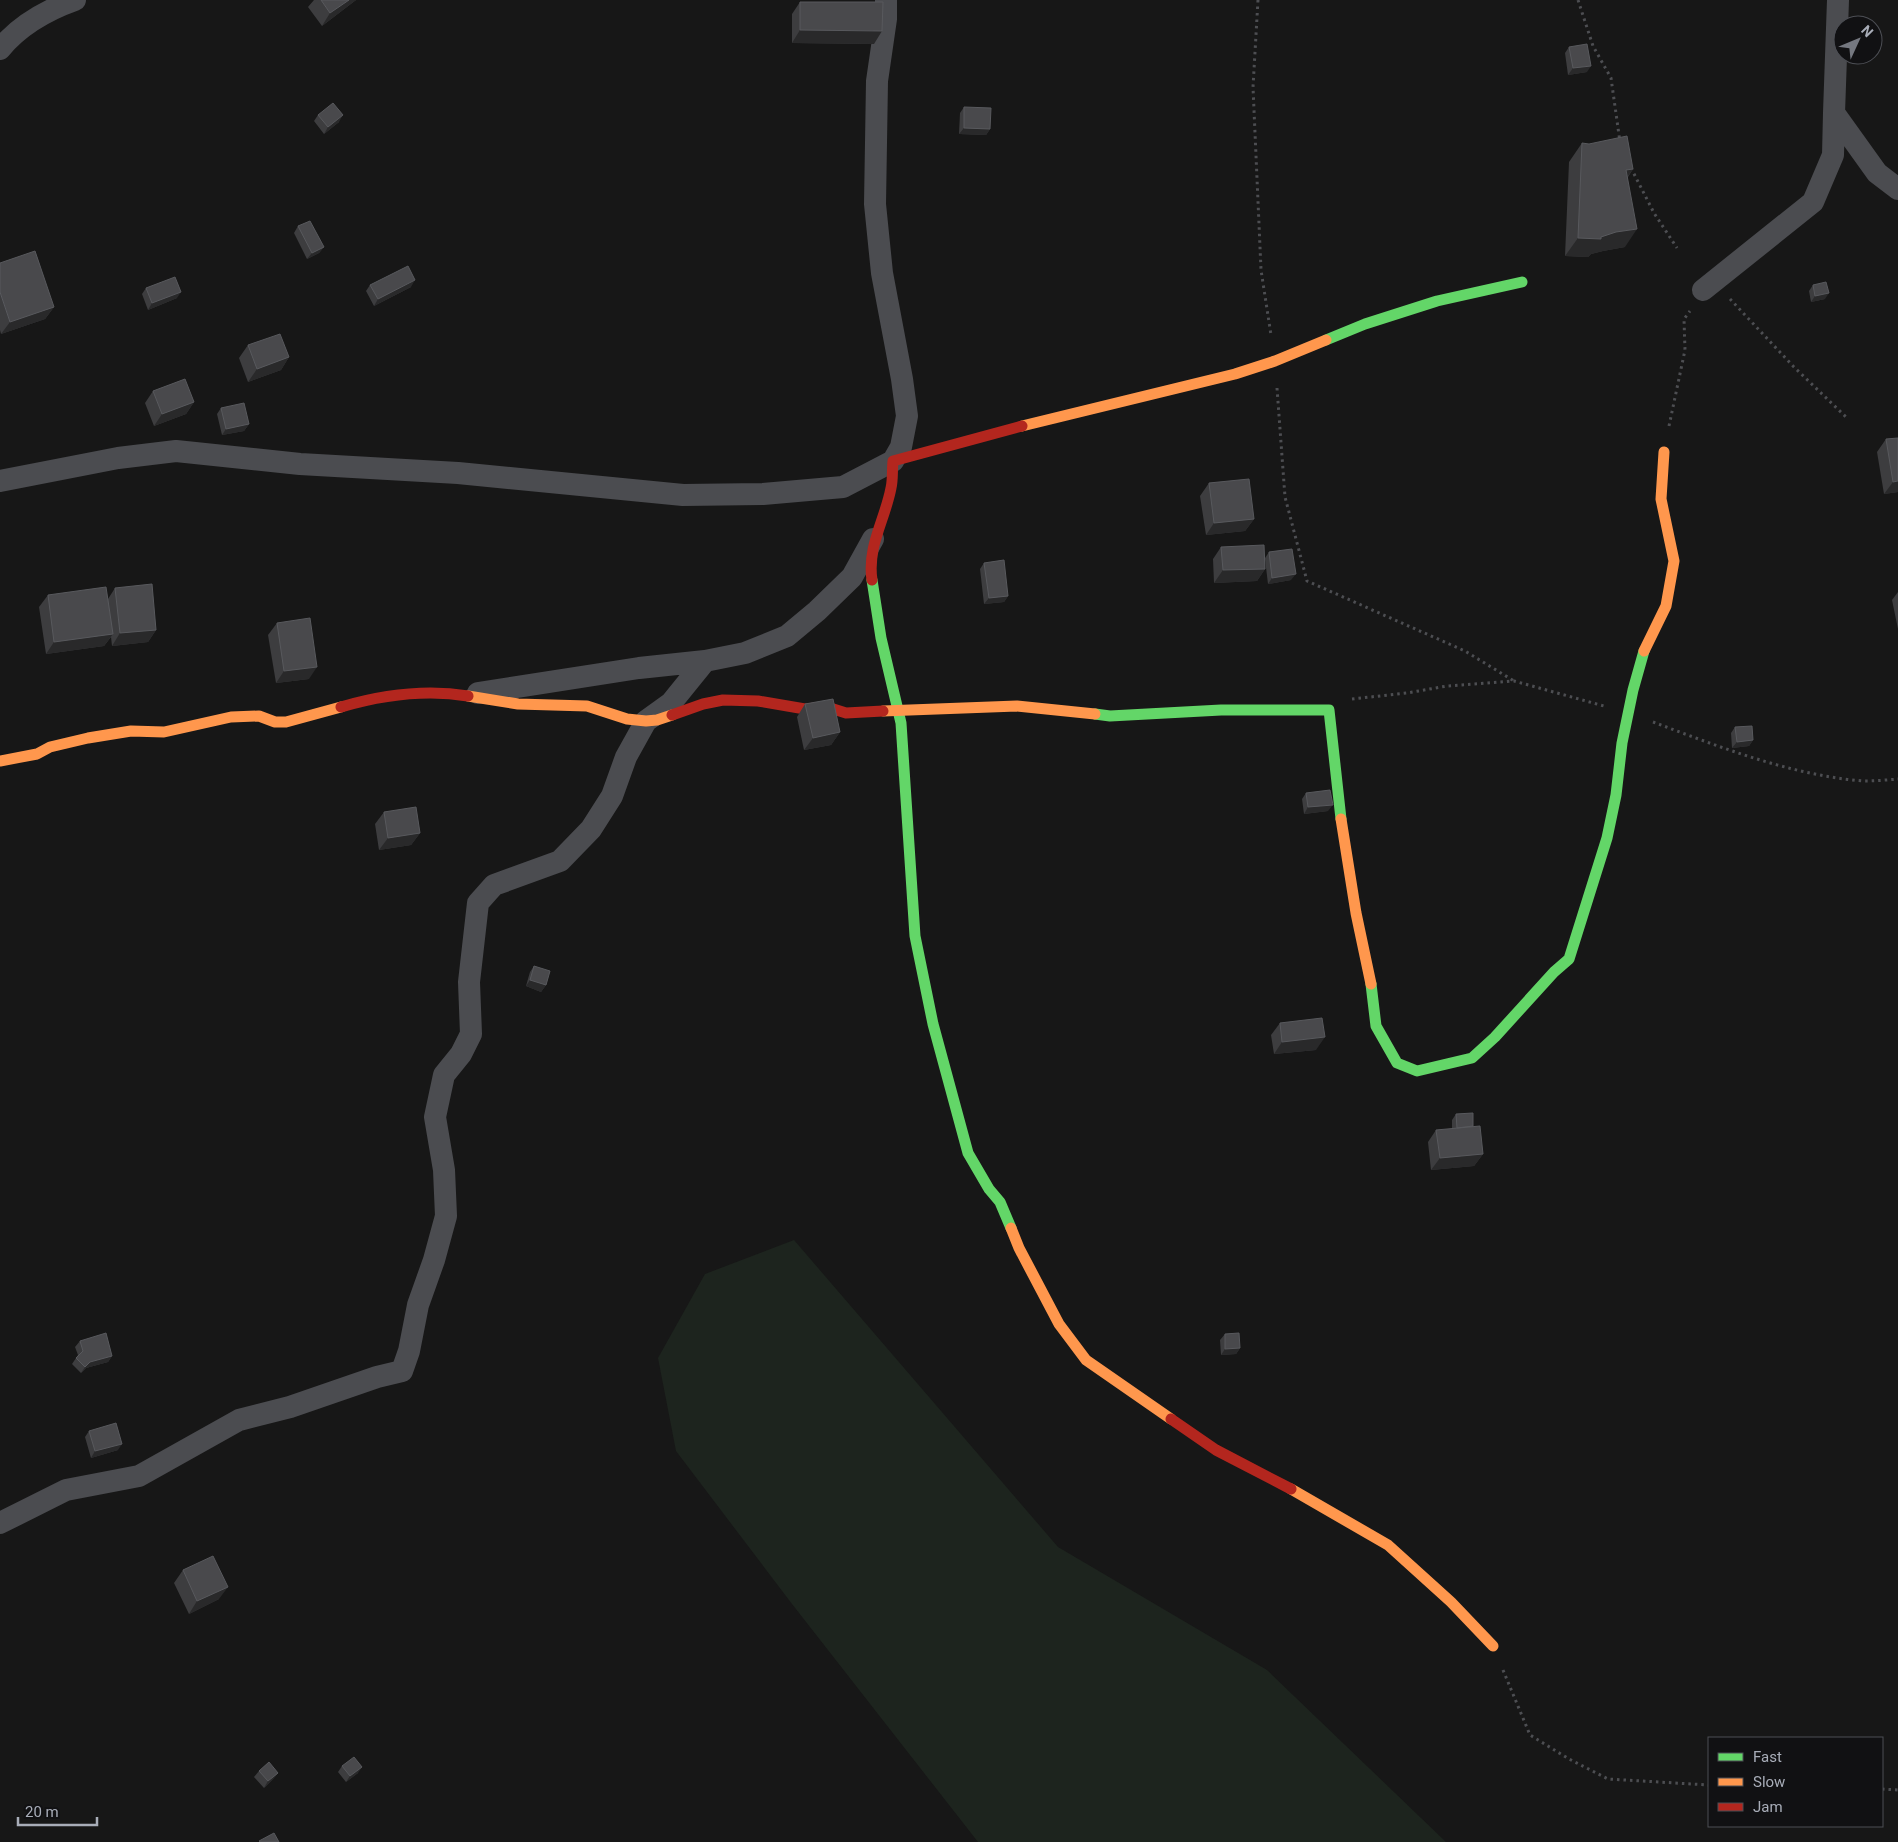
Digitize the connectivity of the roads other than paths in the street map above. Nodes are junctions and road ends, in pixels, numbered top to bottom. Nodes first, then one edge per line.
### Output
1 (75, 0) edge
2 (886, 0) edge
3 (1838, 0) edge
4 (0, 49) edge
5 (1834, 113) junction
6 (1898, 189) edge
7 (1522, 282) dead end
8 (1703, 290) road end
9 (1664, 452) road end
10 (893, 461) junction
11 (0, 481) edge
12 (876, 534) junction
13 (705, 661) junction
14 (463, 695) junction
15 (898, 712) junction
16 (646, 721) junction
17 (0, 761) edge
18 (0, 1523) edge
19 (1493, 1646) road end

1 - 4 street
2 - 10 street
3 - 5 street
5 - 6 street
5 - 8 street
7 - 10 street
9 - 15 street
10 - 11 street
10 - 12 street
12 - 13 street
12 - 15 street
13 - 14 street
13 - 16 street
14 - 16 street
14 - 17 street
15 - 16 street
15 - 19 street
16 - 18 street

